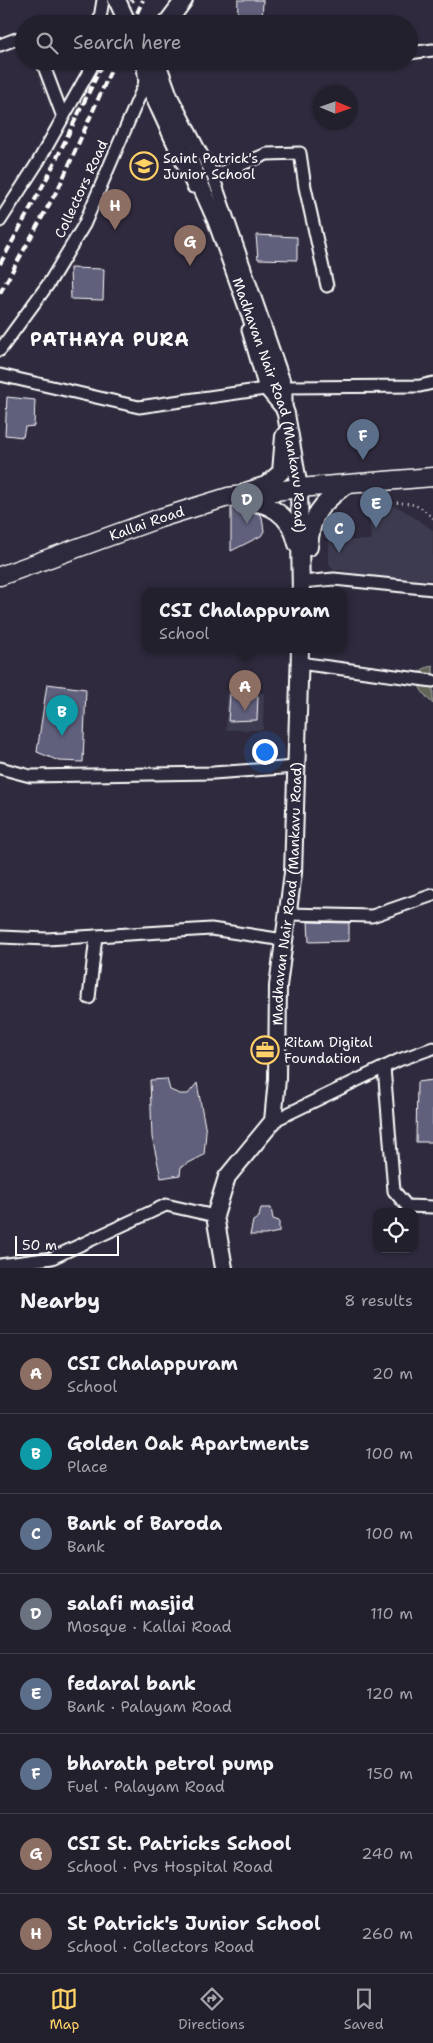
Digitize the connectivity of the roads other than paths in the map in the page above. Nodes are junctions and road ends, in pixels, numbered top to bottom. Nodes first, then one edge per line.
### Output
1 (103, 0) edge
2 (117, 0) edge
3 (184, 0) edge
4 (100, 15) edge
5 (124, 15) edge
6 (173, 15) edge
7 (15, 39) edge
8 (0, 46) edge
9 (433, 50) edge
10 (418, 52) edge
11 (45, 70) edge
12 (90, 70) edge
13 (144, 70) edge
14 (148, 70) edge
15 (162, 70) edge
16 (145, 83) junction
17 (63, 118) junction
18 (213, 176) junction
19 (0, 221) edge
20 (327, 286) dead end
21 (0, 350) edge
22 (0, 375) edge
23 (433, 383) edge
24 (286, 387) junction
25 (266, 389) junction
26 (286, 421) junction
27 (433, 477) edge
28 (347, 484) junction
29 (300, 488) junction
30 (228, 497) junction
31 (300, 558) junction
32 (0, 576) edge
33 (302, 587) edge
34 (433, 589) edge
35 (300, 656) edge
36 (433, 681) edge
37 (296, 766) junction
38 (0, 768) edge
39 (433, 895) edge
40 (288, 914) junction
41 (0, 931) edge
42 (96, 936) junction
43 (1, 937) edge
44 (284, 940) junction
45 (0, 944) edge
46 (89, 998) dead end
47 (433, 1048) edge
48 (384, 1068) junction
49 (273, 1121) junction
50 (433, 1207) edge
51 (215, 1216) junction
52 (0, 1265) edge
53 (224, 1268) edge

1 - 4 street
2 - 5 main road, bridge
3 - 6 main road
7 - 8 street
9 - 10 street
11 - 17 street
12 - 17 street
13 - 16 street
14 - 26 main road, Madhavan Nair Road (Mankavu Road)
15 - 18 street
16 - 21 street, Collectors Road
16 - 25 street
17 - 19 street
18 - 20 street
18 - 24 street
22 - 25 street
23 - 24 street
24 - 26 street
25 - 26 street
26 - 29 main road, Madhavan Nair Road (Mankavu Road)
26 - 30 main road
27 - 28 main road, Kallai Road
28 - 29 main road, Kallai Road
28 - 33 main road
29 - 30 main road, Kallai Road
29 - 31 main road, Madhavan Nair Road (Mankavu Road)
30 - 31 main road
30 - 32 main road, Kallai Road
31 - 33 main road, Madhavan Nair Road (Mankavu Road)
33 - 34 street
35 - 36 street
35 - 37 main road, Madhavan Nair Road (Mankavu Road)
37 - 38 street
37 - 40 main road, Madhavan Nair Road (Mankavu Road)
39 - 40 street
40 - 44 main road, Madhavan Nair Road (Mankavu Road)
41 - 43 street
42 - 43 street
42 - 44 street
42 - 46 street
43 - 45 street
44 - 49 main road, Madhavan Nair Road (Mankavu Road)
47 - 48 street
48 - 49 street
48 - 50 street
49 - 51 main road
51 - 52 street
51 - 53 main road

